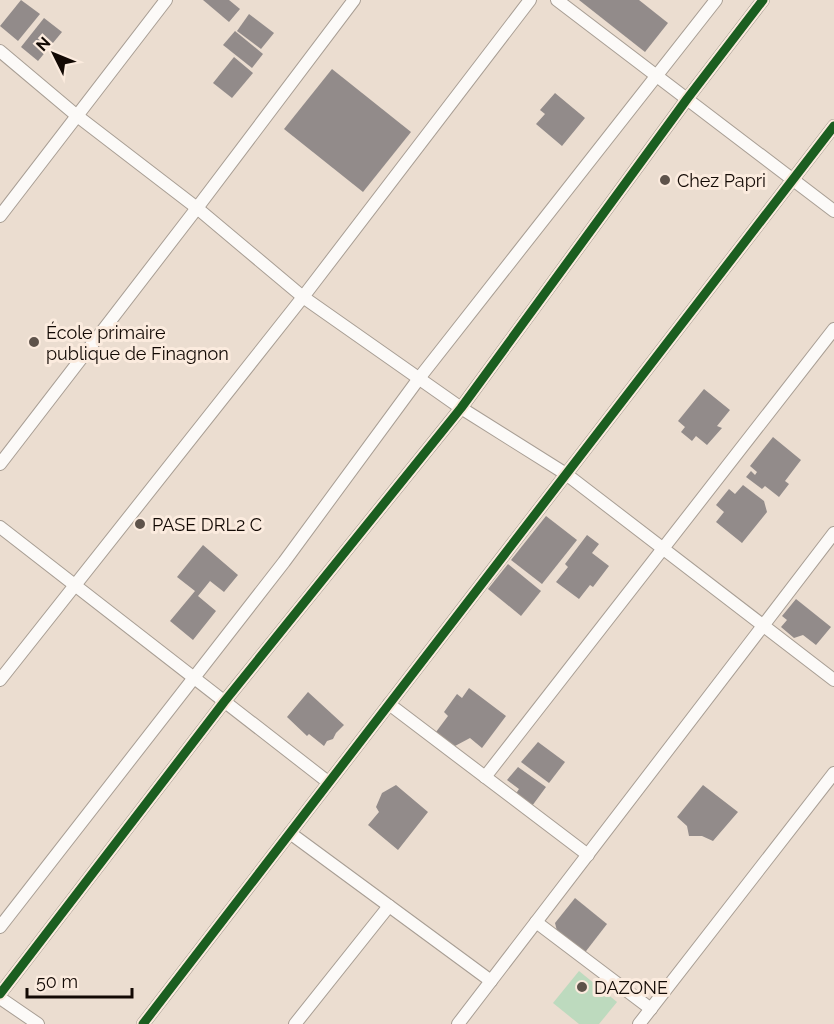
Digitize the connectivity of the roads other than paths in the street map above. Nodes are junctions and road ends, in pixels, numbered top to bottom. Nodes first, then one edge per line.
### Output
1 (166, 0) edge
2 (354, 0) edge
3 (530, 0) edge
4 (557, 0) edge
5 (716, 0) edge
6 (763, 0) edge
7 (0, 51) edge
8 (657, 77) junction
9 (687, 99) junction
10 (76, 115) junction
11 (834, 126) edge
12 (793, 180) junction
13 (197, 208) junction
14 (834, 211) edge
15 (0, 216) edge
16 (303, 297) junction
17 (834, 329) edge
18 (420, 377) junction
19 (462, 408) junction
20 (0, 464) edge
21 (566, 474) junction
22 (0, 527) edge
23 (834, 533) edge
24 (663, 548) junction
25 (74, 585) junction
26 (763, 626) junction
27 (194, 678) junction
28 (0, 680) edge
29 (834, 680) edge
30 (224, 702) junction
31 (389, 704) junction
32 (834, 773) edge
33 (485, 777) junction
34 (328, 782) junction
35 (290, 833) junction
36 (588, 855) junction
37 (389, 906) junction
38 (536, 922) junction
39 (0, 927) edge
40 (491, 981) junction
41 (0, 996) edge
42 (651, 1010) junction
43 (38, 1024) edge
44 (143, 1024) edge
45 (295, 1024) edge
46 (458, 1024) edge
47 (639, 1024) edge

1 - 10 street
2 - 13 street
3 - 16 street
4 - 8 street
5 - 8 street
6 - 9 street
7 - 10 street
8 - 9 street
8 - 18 street
9 - 12 street
9 - 19 street
10 - 13 street
10 - 15 street
11 - 12 street
12 - 14 street
12 - 21 street
13 - 16 street
13 - 20 street
16 - 18 street
16 - 25 street
17 - 24 street
18 - 19 street
18 - 27 street
19 - 21 street
19 - 30 street
21 - 24 street
21 - 31 street
22 - 25 street
23 - 26 street
24 - 26 street
24 - 33 street
25 - 27 street
25 - 28 street
26 - 29 street
26 - 36 street
27 - 30 street
27 - 39 street
30 - 34 street
30 - 41 street
31 - 33 street
31 - 34 street
32 - 42 street
33 - 36 street
34 - 35 street
35 - 37 street
35 - 44 street
36 - 38 street
37 - 40 street
37 - 45 street
38 - 40 street
38 - 42 street
40 - 46 street
41 - 43 street
42 - 47 street

